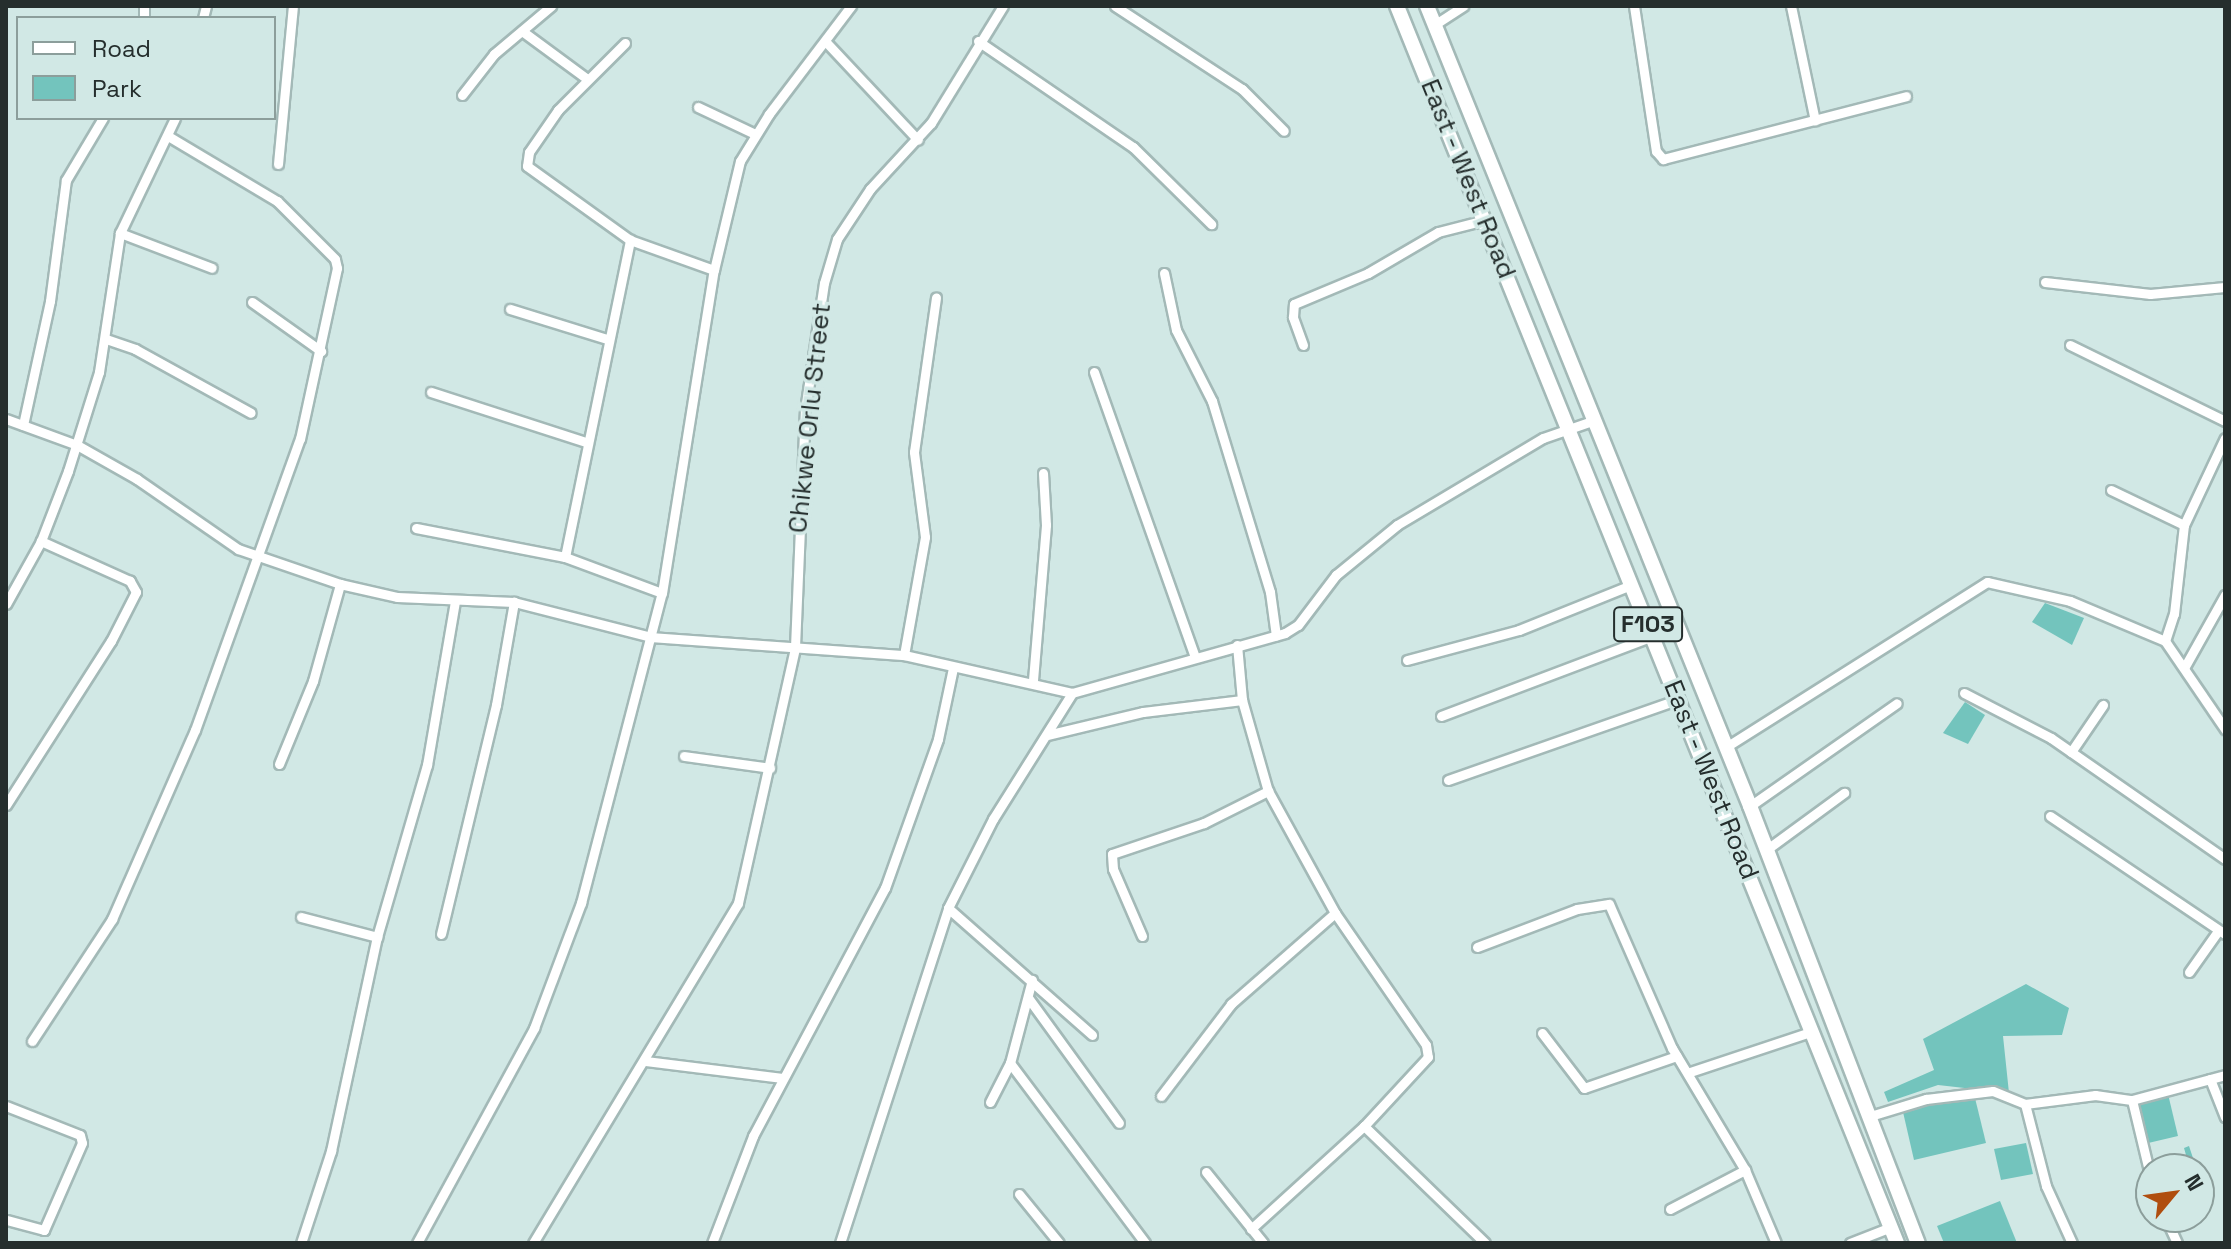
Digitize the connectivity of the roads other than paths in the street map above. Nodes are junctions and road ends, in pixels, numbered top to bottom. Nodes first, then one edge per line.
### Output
1 (293, 6) edge
2 (551, 6) edge
3 (851, 6) edge
4 (1003, 6) edge
5 (1115, 6) edge
6 (1397, 6) edge
7 (1427, 6) edge
8 (1463, 6) edge
9 (1634, 6) edge
10 (1791, 6) edge
11 (1434, 25) junction
12 (522, 31) junction
13 (978, 41) junction
14 (826, 42) junction
15 (625, 43) dead end
16 (586, 78) junction
17 (462, 95) dead end
18 (1906, 96) dead end
19 (698, 107) dead end
20 (102, 120) edge
21 (174, 120) edge
22 (1815, 121) junction
23 (1284, 131) dead end
24 (755, 134) junction
25 (168, 136) junction
26 (918, 140) junction
27 (278, 164) dead end
28 (1485, 220) junction
29 (1211, 224) dead end
30 (120, 233) junction
31 (630, 240) junction
32 (212, 268) dead end
33 (714, 270) junction
34 (1164, 273) dead end
35 (2045, 282) dead end
36 (2225, 287) edge
37 (936, 298) dead end
38 (252, 302) dead end
39 (510, 309) dead end
40 (106, 339) junction
41 (607, 339) junction
42 (1303, 345) dead end
43 (2070, 345) dead end
44 (321, 351) junction
45 (1094, 372) dead end
46 (431, 392) dead end
47 (251, 413) dead end
48 (6, 419) edge
49 (1595, 420) junction
50 (2225, 421) edge
51 (23, 425) junction
52 (1569, 429) junction
53 (2225, 438) edge
54 (586, 442) junction
55 (77, 445) junction
56 (1043, 473) dead end
57 (2111, 490) dead end
58 (2184, 525) junction
59 (416, 528) dead end
60 (41, 541) junction
61 (253, 557) junction
62 (565, 557) junction
63 (340, 584) junction
64 (1631, 585) junction
65 (662, 593) junction
66 (2225, 595) edge
67 (455, 601) junction
68 (514, 602) junction
69 (6, 604) edge
70 (1276, 636) junction
71 (1653, 636) junction
72 (651, 637) junction
73 (2165, 641) junction
74 (1237, 645) junction
75 (795, 647) junction
76 (904, 655) junction
77 (1194, 655) junction
78 (1407, 660) dead end
79 (953, 668) junction
80 (2184, 668) junction
81 (1033, 680) junction
82 (1072, 693) junction
83 (1964, 693) dead end
84 (1679, 699) junction
85 (1242, 700) junction
86 (1897, 703) dead end
87 (2103, 705) dead end
88 (1441, 716) dead end
89 (2225, 729) edge
90 (1047, 735) junction
91 (1726, 747) junction
92 (2071, 752) junction
93 (684, 756) dead end
94 (279, 764) dead end
95 (770, 768) junction
96 (1448, 780) dead end
97 (1268, 791) junction
98 (1844, 793) dead end
99 (6, 805) edge
100 (1750, 806) junction
101 (2050, 816) dead end
102 (1766, 850) junction
103 (2225, 859) edge
104 (948, 908) junction
105 (1335, 913) junction
106 (301, 917) dead end
107 (2222, 932) edge
108 (441, 934) dead end
109 (1142, 936) dead end
110 (377, 937) junction
111 (1477, 947) dead end
112 (2189, 972) dead end
113 (1032, 980) junction
114 (1029, 999) junction
115 (1810, 1032) junction
116 (1542, 1033) dead end
117 (1092, 1035) dead end
118 (32, 1041) dead end
119 (1677, 1056) junction
120 (646, 1061) junction
121 (1010, 1063) junction
122 (1690, 1072) junction
123 (2225, 1075) edge
124 (782, 1078) junction
125 (2210, 1079) junction
126 (1161, 1096) dead end
127 (2132, 1100) junction
128 (990, 1102) dead end
129 (2025, 1104) junction
130 (6, 1106) edge
131 (1867, 1117) junction
132 (2225, 1117) edge
133 (1119, 1123) dead end
134 (1364, 1126) junction
135 (2145, 1153) edge
136 (1745, 1170) junction
137 (1206, 1172) dead end
138 (1019, 1194) dead end
139 (1670, 1209) dead end
140 (6, 1220) edge
141 (1891, 1227) junction
142 (1251, 1229) junction
143 (301, 1243) edge
144 (417, 1243) edge
145 (533, 1243) edge
146 (712, 1243) edge
147 (840, 1243) edge
148 (1059, 1243) edge
149 (1145, 1243) edge
150 (1263, 1243) edge
151 (1485, 1243) edge
152 (1776, 1243) edge
153 (1850, 1243) edge
154 (1897, 1243) edge
155 (1918, 1243) edge
156 (2072, 1243) edge

1 - 27 street
2 - 12 street
3 - 14 street
4 - 13 street, Chikwe Orlu Street
5 - 23 street
6 - 28 main road, East - West Road / F103
7 - 11 main road, East - West Road / F103
8 - 11 street
9 - 22 street
10 - 22 street
11 - 49 main road, East - West Road / F103
12 - 16 street
12 - 17 street
13 - 26 street, Chikwe Orlu Street
13 - 29 street
14 - 24 street
14 - 26 street
15 - 16 street
16 - 31 street
18 - 22 street
19 - 24 street
20 - 51 street
21 - 25 street
24 - 33 street
25 - 30 street
25 - 44 street
26 - 75 street, Chikwe Orlu Street
28 - 42 street
28 - 52 main road, East - West Road / F103
30 - 32 street
30 - 40 street
31 - 33 street
31 - 41 street
33 - 65 street
34 - 70 street
35 - 36 street
37 - 76 street
38 - 44 street
39 - 41 street
40 - 47 street
40 - 55 street
41 - 54 street
43 - 50 street
44 - 61 street
45 - 77 street
46 - 54 street
48 - 51 street
49 - 52 street
49 - 91 main road, East - West Road / F103
51 - 55 street
52 - 64 main road, East - West Road / F103
52 - 70 street
53 - 58 street
54 - 62 street
55 - 60 street
55 - 61 street
56 - 81 street
57 - 58 street
58 - 73 street
59 - 62 street
60 - 69 street
60 - 99 street
61 - 63 street
61 - 118 street
62 - 65 street
63 - 67 street
63 - 94 street
64 - 71 main road, East - West Road / F103
64 - 78 street
65 - 72 street
66 - 80 street
67 - 68 street
67 - 110 street
68 - 72 street
68 - 108 street
70 - 74 street
71 - 84 main road, East - West Road / F103
71 - 88 street
72 - 75 street
72 - 144 street
73 - 80 street
73 - 91 street
74 - 77 street
74 - 85 street
75 - 76 street
75 - 95 street, Chikwe Orlu Street
76 - 79 street
77 - 82 street
79 - 81 street
79 - 124 street
80 - 89 street
81 - 82 street
82 - 90 street
83 - 92 street
84 - 96 street
84 - 115 main road, East - West Road / F103
85 - 90 street
85 - 97 street
86 - 100 street
87 - 92 street
90 - 104 street
91 - 100 main road, East - West Road / F103
92 - 103 street
93 - 95 street
95 - 120 street, Chikwe Orlu Street
97 - 105 street
97 - 109 street
98 - 102 street
100 - 102 main road, East - West Road / F103
101 - 107 street
102 - 131 main road, East - West Road / F103
104 - 113 street
104 - 147 street
105 - 126 street
105 - 134 street
106 - 110 street
107 - 112 street
110 - 143 street
111 - 119 street
113 - 114 street
113 - 117 street
114 - 121 street
114 - 133 street
115 - 122 street
115 - 141 main road, East - West Road / F103
116 - 119 street
119 - 122 street
120 - 124 street
120 - 145 street, Chikwe Orlu Street
121 - 128 street
121 - 149 street
122 - 136 street
123 - 125 street
124 - 146 street
125 - 127 street
125 - 132 street
127 - 129 street
127 - 135 street
129 - 131 street
129 - 156 street
130 - 140 street
131 - 155 main road, East - West Road / F103
134 - 142 street
134 - 151 street
136 - 139 street
136 - 152 street
137 - 142 street
138 - 148 street
141 - 153 street
141 - 154 main road, East - West Road / F103
142 - 150 street

